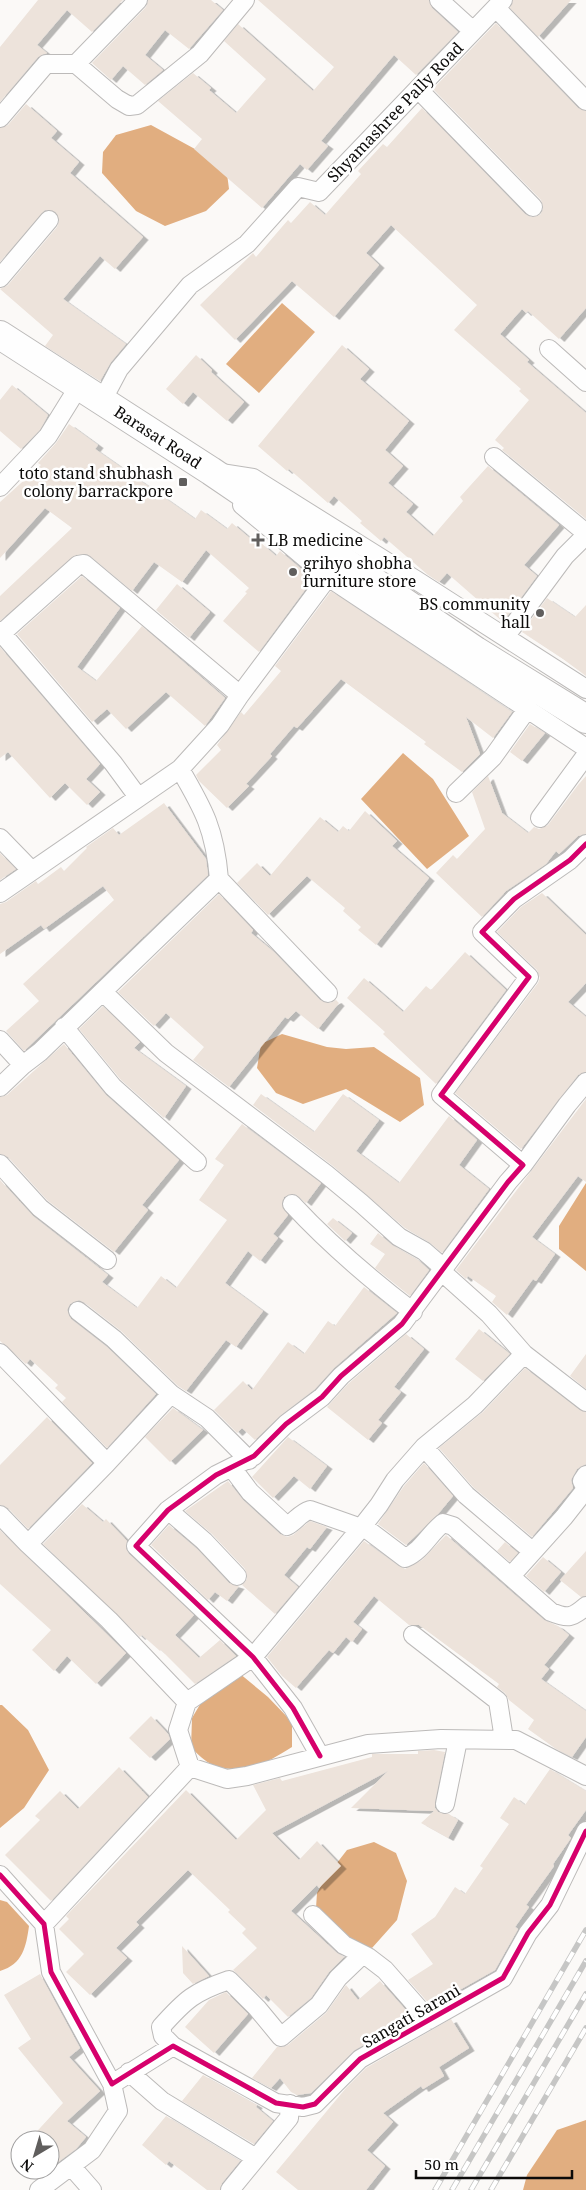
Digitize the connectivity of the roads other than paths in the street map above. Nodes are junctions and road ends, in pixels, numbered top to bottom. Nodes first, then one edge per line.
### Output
1 (138, 0) edge
2 (245, 0) edge
3 (439, 0) edge
4 (499, 4) edge
5 (473, 31) junction
6 (76, 64) junction
7 (418, 89) junction
8 (586, 101) edge
9 (0, 118) edge
10 (534, 206) dead end
11 (49, 220) dead end
12 (0, 278) edge
13 (0, 335) edge
14 (549, 349) dead end
15 (586, 382) edge
16 (79, 386) junction
17 (102, 401) junction
18 (494, 457) dead end
19 (211, 471) junction
20 (0, 487) edge
21 (586, 534) edge
22 (328, 577) junction
23 (1, 632) edge
24 (505, 637) junction
25 (585, 687) edge
26 (240, 695) junction
27 (528, 708) junction
28 (586, 719) edge
29 (586, 748) edge
30 (586, 755) edge
31 (180, 769) junction
32 (456, 793) dead end
33 (138, 797) junction
34 (540, 818) dead end
35 (0, 838) edge
36 (586, 844) edge
37 (32, 871) junction
38 (219, 879) junction
39 (0, 893) edge
40 (103, 992) junction
41 (328, 993) dead end
42 (64, 1027) junction
43 (0, 1040) edge
44 (23, 1065) junction
45 (586, 1082) edge
46 (0, 1087) edge
47 (197, 1162) dead end
48 (0, 1164) edge
49 (523, 1165) junction
50 (292, 1204) dead end
51 (107, 1260) dead end
52 (441, 1271) junction
53 (78, 1311) dead end
54 (413, 1312) junction
55 (0, 1353) edge
56 (524, 1354) junction
57 (171, 1394) junction
58 (586, 1402) edge
59 (424, 1447) junction
60 (249, 1460) junction
61 (107, 1464) junction
62 (232, 1468) junction
63 (586, 1475) edge
64 (168, 1510) junction
65 (0, 1515) edge
66 (360, 1528) junction
67 (28, 1544) junction
68 (532, 1551) junction
69 (237, 1576) dead end
70 (511, 1576) junction
71 (586, 1606) edge
72 (413, 1635) dead end
73 (253, 1657) junction
74 (186, 1702) junction
75 (504, 1739) junction
76 (458, 1740) junction
77 (320, 1756) junction
78 (190, 1767) junction
79 (586, 1776) edge
80 (445, 1804) dead end
81 (586, 1831) edge
82 (0, 1875) edge
83 (312, 1915) dead end
84 (44, 1924) junction
85 (362, 1955) junction
86 (428, 2020) junction
87 (173, 2046) junction
88 (129, 2072) junction
89 (112, 2084) junction
90 (290, 2104) junction
91 (256, 2158) junction
92 (71, 2166) junction
93 (39, 2190) edge
94 (92, 2190) edge
95 (230, 2190) edge

1 - 6 street
2 - 6 street
3 - 5 street
4 - 5 street, Shyamashree Pally Road
4 - 8 street
5 - 7 street, Shyamashree Pally Road
6 - 9 street
7 - 10 street
7 - 17 street, Shyamashree Pally Road
11 - 12 street
13 - 16 main road, Barasat Road
14 - 15 street
16 - 17 main road, Barasat Road
16 - 20 street
17 - 19 main road, Barasat Road
18 - 21 street
19 - 22 street
19 - 24 street
19 - 28 main road, Barasat Road
21 - 24 street
22 - 26 street
22 - 27 street
23 - 26 street
23 - 33 street
24 - 25 street
26 - 31 street
27 - 29 street
27 - 32 street
30 - 34 street
31 - 33 street
31 - 38 street
33 - 37 street
35 - 37 street
36 - 49 street
37 - 39 street
38 - 40 street
38 - 41 street
40 - 42 street
40 - 52 street
42 - 44 street
42 - 47 street
43 - 44 street
44 - 46 street
45 - 49 street
48 - 51 street
49 - 52 street
50 - 54 street
52 - 54 street
52 - 56 street
53 - 57 street
54 - 60 street
55 - 61 street
56 - 58 street
56 - 59 street
57 - 60 street
57 - 61 street
59 - 66 street
59 - 68 street
60 - 62 street
61 - 67 street
62 - 64 street
62 - 66 street
63 - 68 street
64 - 69 street
64 - 73 street
65 - 67 street
66 - 70 street
66 - 73 street
67 - 74 street
68 - 70 street
70 - 71 street
72 - 75 street
73 - 74 street
73 - 77 street
74 - 78 street
75 - 76 street
75 - 79 street
76 - 77 street
76 - 80 street
77 - 78 street
78 - 84 street
81 - 86 street, Sangati Sarani
82 - 84 street
83 - 85 street
84 - 89 street
85 - 86 street
85 - 87 street
86 - 90 street, Sangati Sarani
87 - 88 street
87 - 90 street, Sangati Sarani
88 - 89 street
88 - 91 street
89 - 92 street
90 - 91 street
91 - 95 street
92 - 93 street
92 - 94 street

